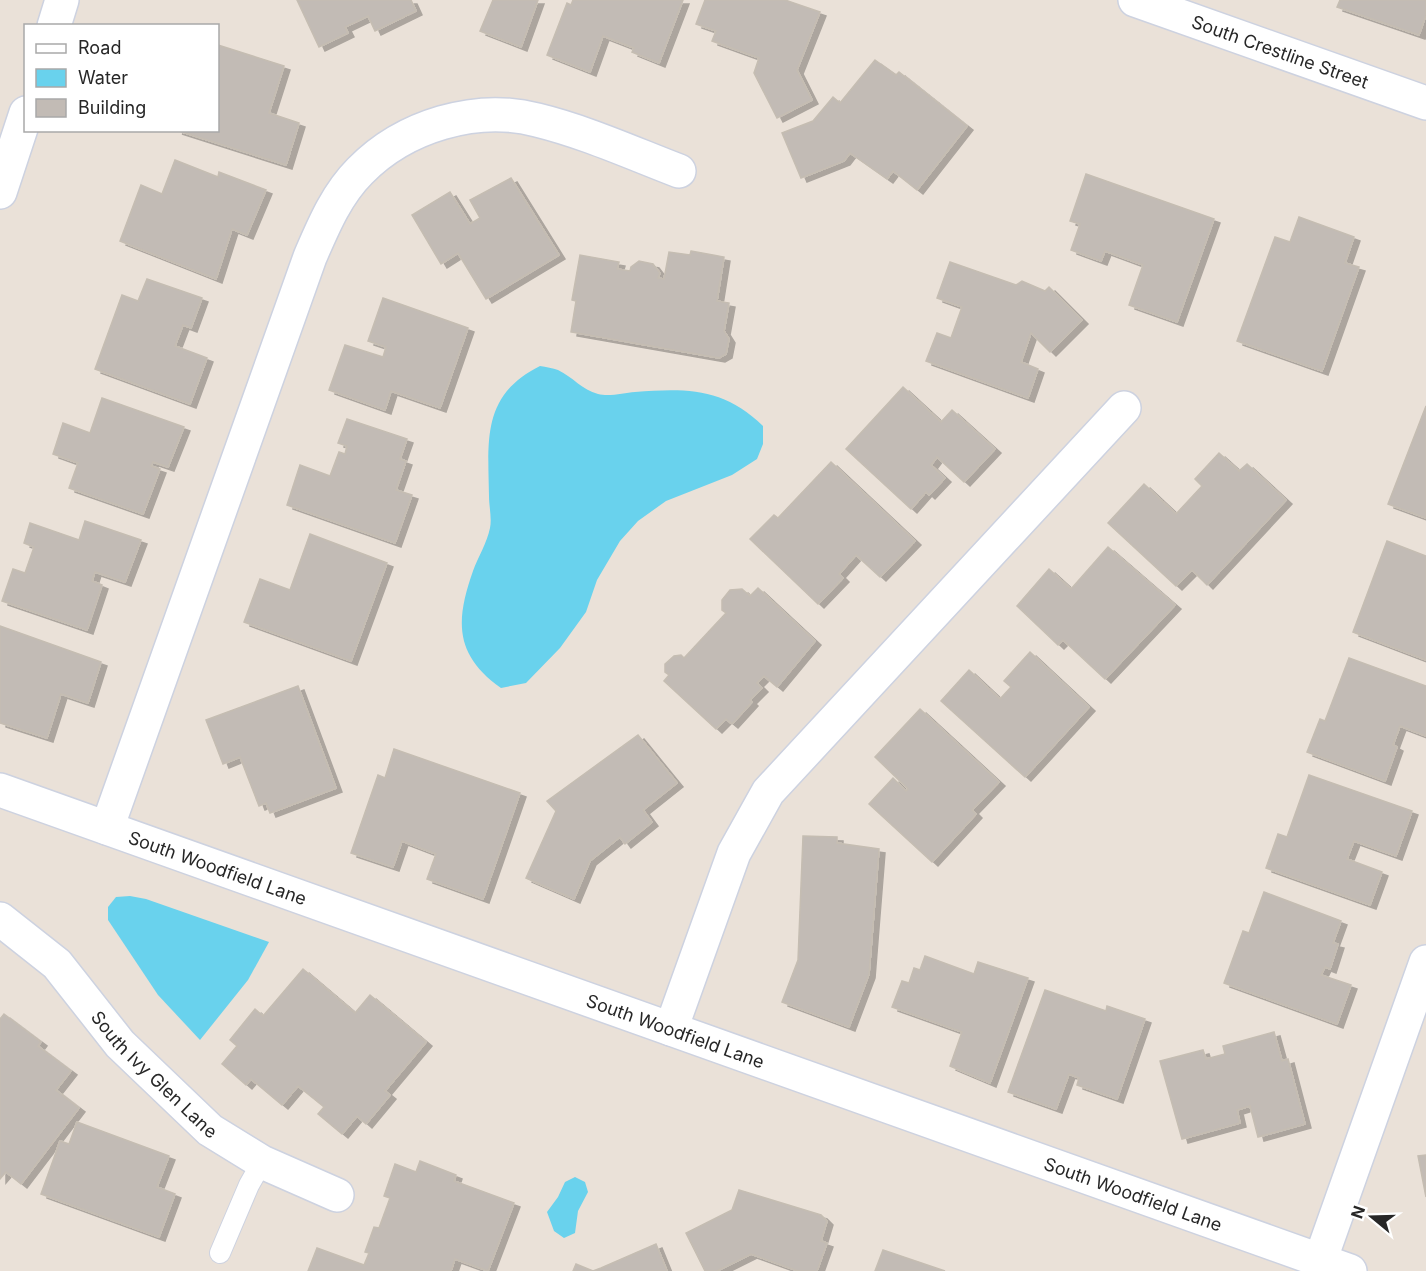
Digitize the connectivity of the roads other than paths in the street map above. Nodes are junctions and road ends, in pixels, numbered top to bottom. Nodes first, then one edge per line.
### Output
1 (62, 0) edge
2 (1135, 0) edge
3 (55, 24) edge
4 (1426, 103) edge
5 (24, 120) edge
6 (679, 171) dead end
7 (0, 192) edge
8 (1124, 408) dead end
9 (0, 790) edge
10 (107, 828) junction
11 (0, 919) edge
12 (1426, 962) edge
13 (671, 1029) junction
14 (262, 1162) junction
15 (337, 1195) dead end
16 (220, 1253) dead end
17 (1335, 1266) edge

1 - 3 street
2 - 4 street, South Crestline Street
5 - 7 street
6 - 10 street
8 - 13 street
9 - 10 street, South Woodfield Lane
10 - 13 street, South Woodfield Lane
11 - 14 street, South Ivy Glen Lane
12 - 17 street
13 - 17 street, South Woodfield Lane
14 - 15 street, South Ivy Glen Lane
14 - 16 lane

